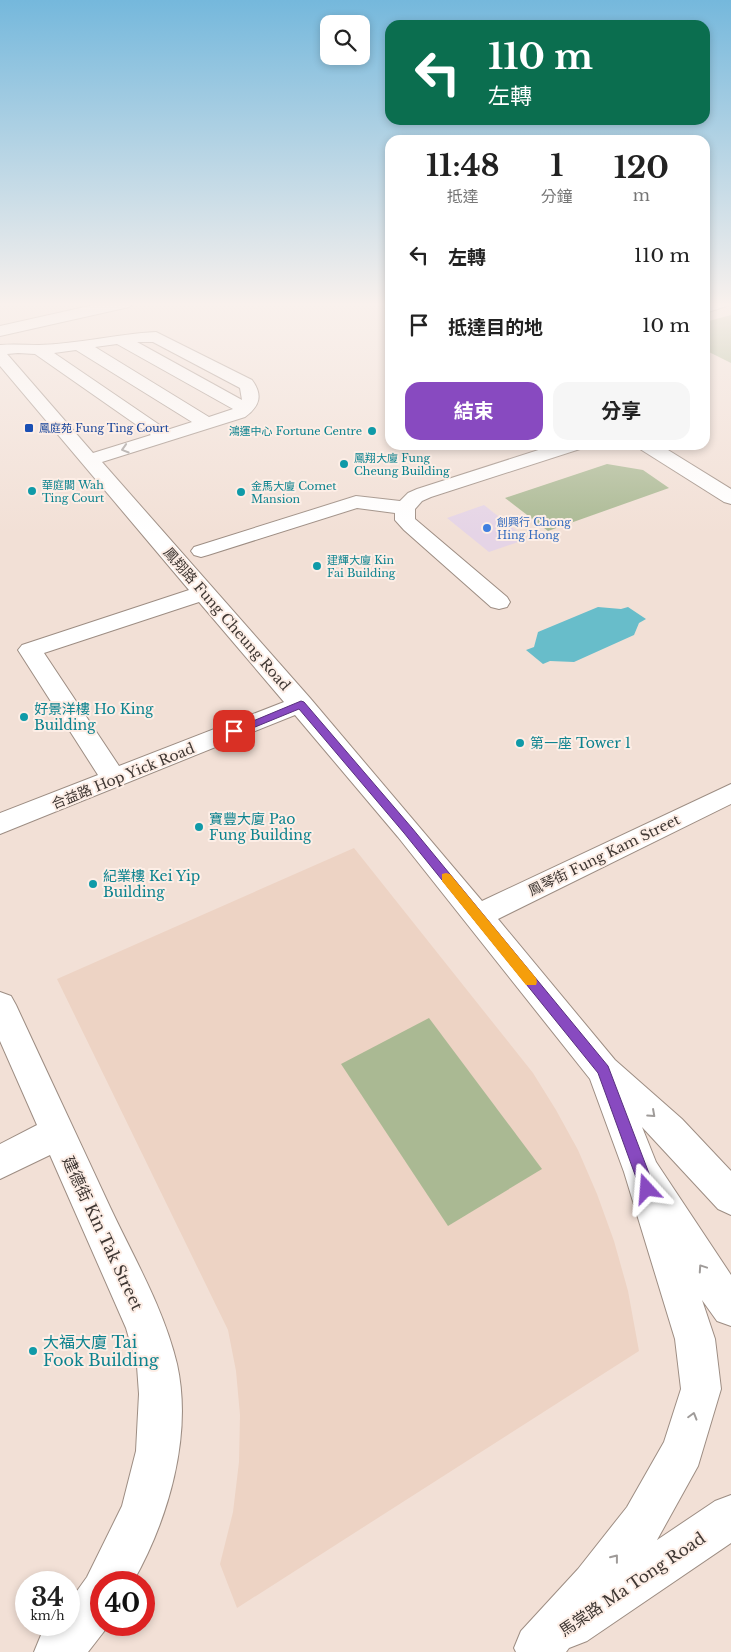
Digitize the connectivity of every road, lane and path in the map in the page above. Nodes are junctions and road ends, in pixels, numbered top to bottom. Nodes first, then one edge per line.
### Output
1 (20, 379) edge
2 (81, 379) edge
3 (109, 379) edge
4 (135, 379) edge
5 (164, 379) edge
6 (199, 379) edge
7 (208, 379) edge
8 (249, 404) junction
9 (229, 417) junction
10 (208, 424) junction
11 (189, 430) junction
12 (166, 437) junction
13 (557, 450) edge
14 (655, 450) edge
15 (89, 460) junction
16 (731, 498) edge
17 (404, 508) junction
18 (201, 551) dead end
19 (203, 592) junction
20 (499, 602) dead end
21 (301, 704) junction
22 (114, 780) junction
23 (731, 793) edge
24 (0, 824) edge
25 (478, 916) junction
26 (0, 1005) edge
27 (603, 1070) junction
28 (57, 1133) junction
29 (0, 1162) edge
30 (642, 1172) junction
31 (731, 1197) edge
32 (731, 1307) edge
33 (731, 1517) edge
34 (115, 1571) edge
35 (90, 1612) edge
36 (536, 1650) edge
37 (58, 1652) edge

1 - 15 street, 鳳翔路 Fung Cheung Road
2 - 12 street
3 - 11 street
4 - 10 street
5 - 9 street
6 - 8 street
7 - 8 street
8 - 9 street
9 - 10 street
10 - 11 street
11 - 12 street
12 -> 15 street
13 - 17 street
14 - 16 street
15 - 19 street, 鳳翔路 Fung Cheung Road
17 - 18 street
17 - 20 street
19 - 21 street, 鳳翔路 Fung Cheung Road
19 - 22 street
21 - 22 street, 合益路 Hop Yick Road
21 - 25 street, 鳳翔路 Fung Cheung Road
22 - 24 street, 合益路 Hop Yick Road
23 - 25 street, 鳳琴街 Fung Kam Street
25 - 27 street, 鳳翔路 Fung Cheung Road
26 - 28 street, 建德街 Kin Tak Street
27 - 30 street, 鳳翔路 Fung Cheung Road
27 -> 31 street, 鳳翔路 Fung Cheung Road
28 - 29 street
28 - 34 street, 建德街 Kin Tak Street
32 -> 30 street, 鳳翔路 Fung Cheung Road
36 -> 30 street
33 - 36 street, 馬棠路 Ma Tong Road
35 - 37 street

